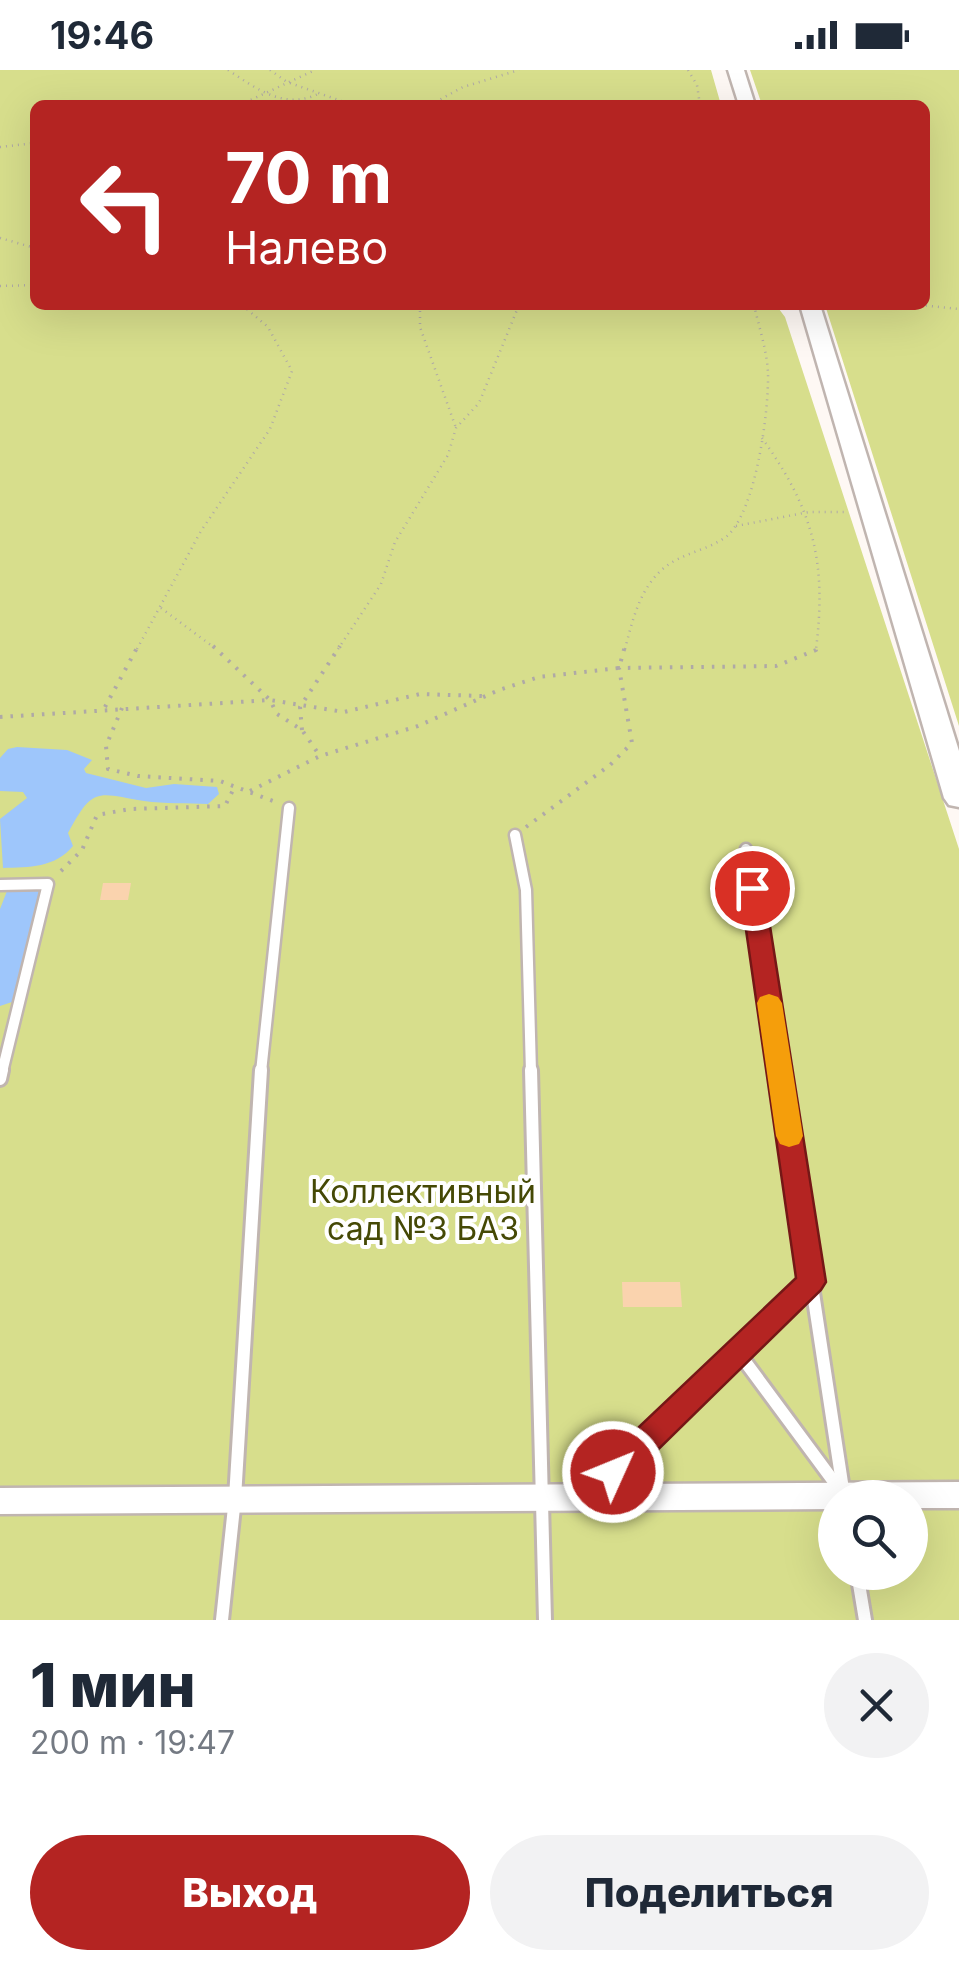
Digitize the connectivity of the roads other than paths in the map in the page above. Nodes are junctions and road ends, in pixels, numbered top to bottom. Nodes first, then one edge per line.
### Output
1 (736, 70) edge
2 (745, 100) edge
3 (812, 310) edge
4 (959, 798) edge
5 (290, 808) road end
6 (516, 835) road end
7 (746, 849) dead end
8 (0, 885) edge
9 (0, 1078) edge
10 (811, 1282) junction
11 (738, 1352) junction
12 (832, 1480) edge
13 (842, 1480) edge
14 (542, 1496) junction
15 (588, 1496) junction
16 (818, 1496) edge
17 (928, 1496) edge
18 (959, 1496) edge
19 (234, 1498) junction
20 (0, 1501) edge
21 (860, 1590) edge
22 (222, 1620) edge
23 (545, 1620) edge
24 (865, 1620) edge

1 - 2 main road
3 - 4 main road
5 - 19 lane
6 - 14 lane
7 - 10 lane
8 - 9 lane
10 - 11 lane
10 - 13 lane
11 - 12 lane
11 - 15 lane
14 - 15 street
14 - 19 street
14 - 23 lane
15 - 16 street
17 - 18 street
19 - 20 street
19 - 22 lane
21 - 24 lane

